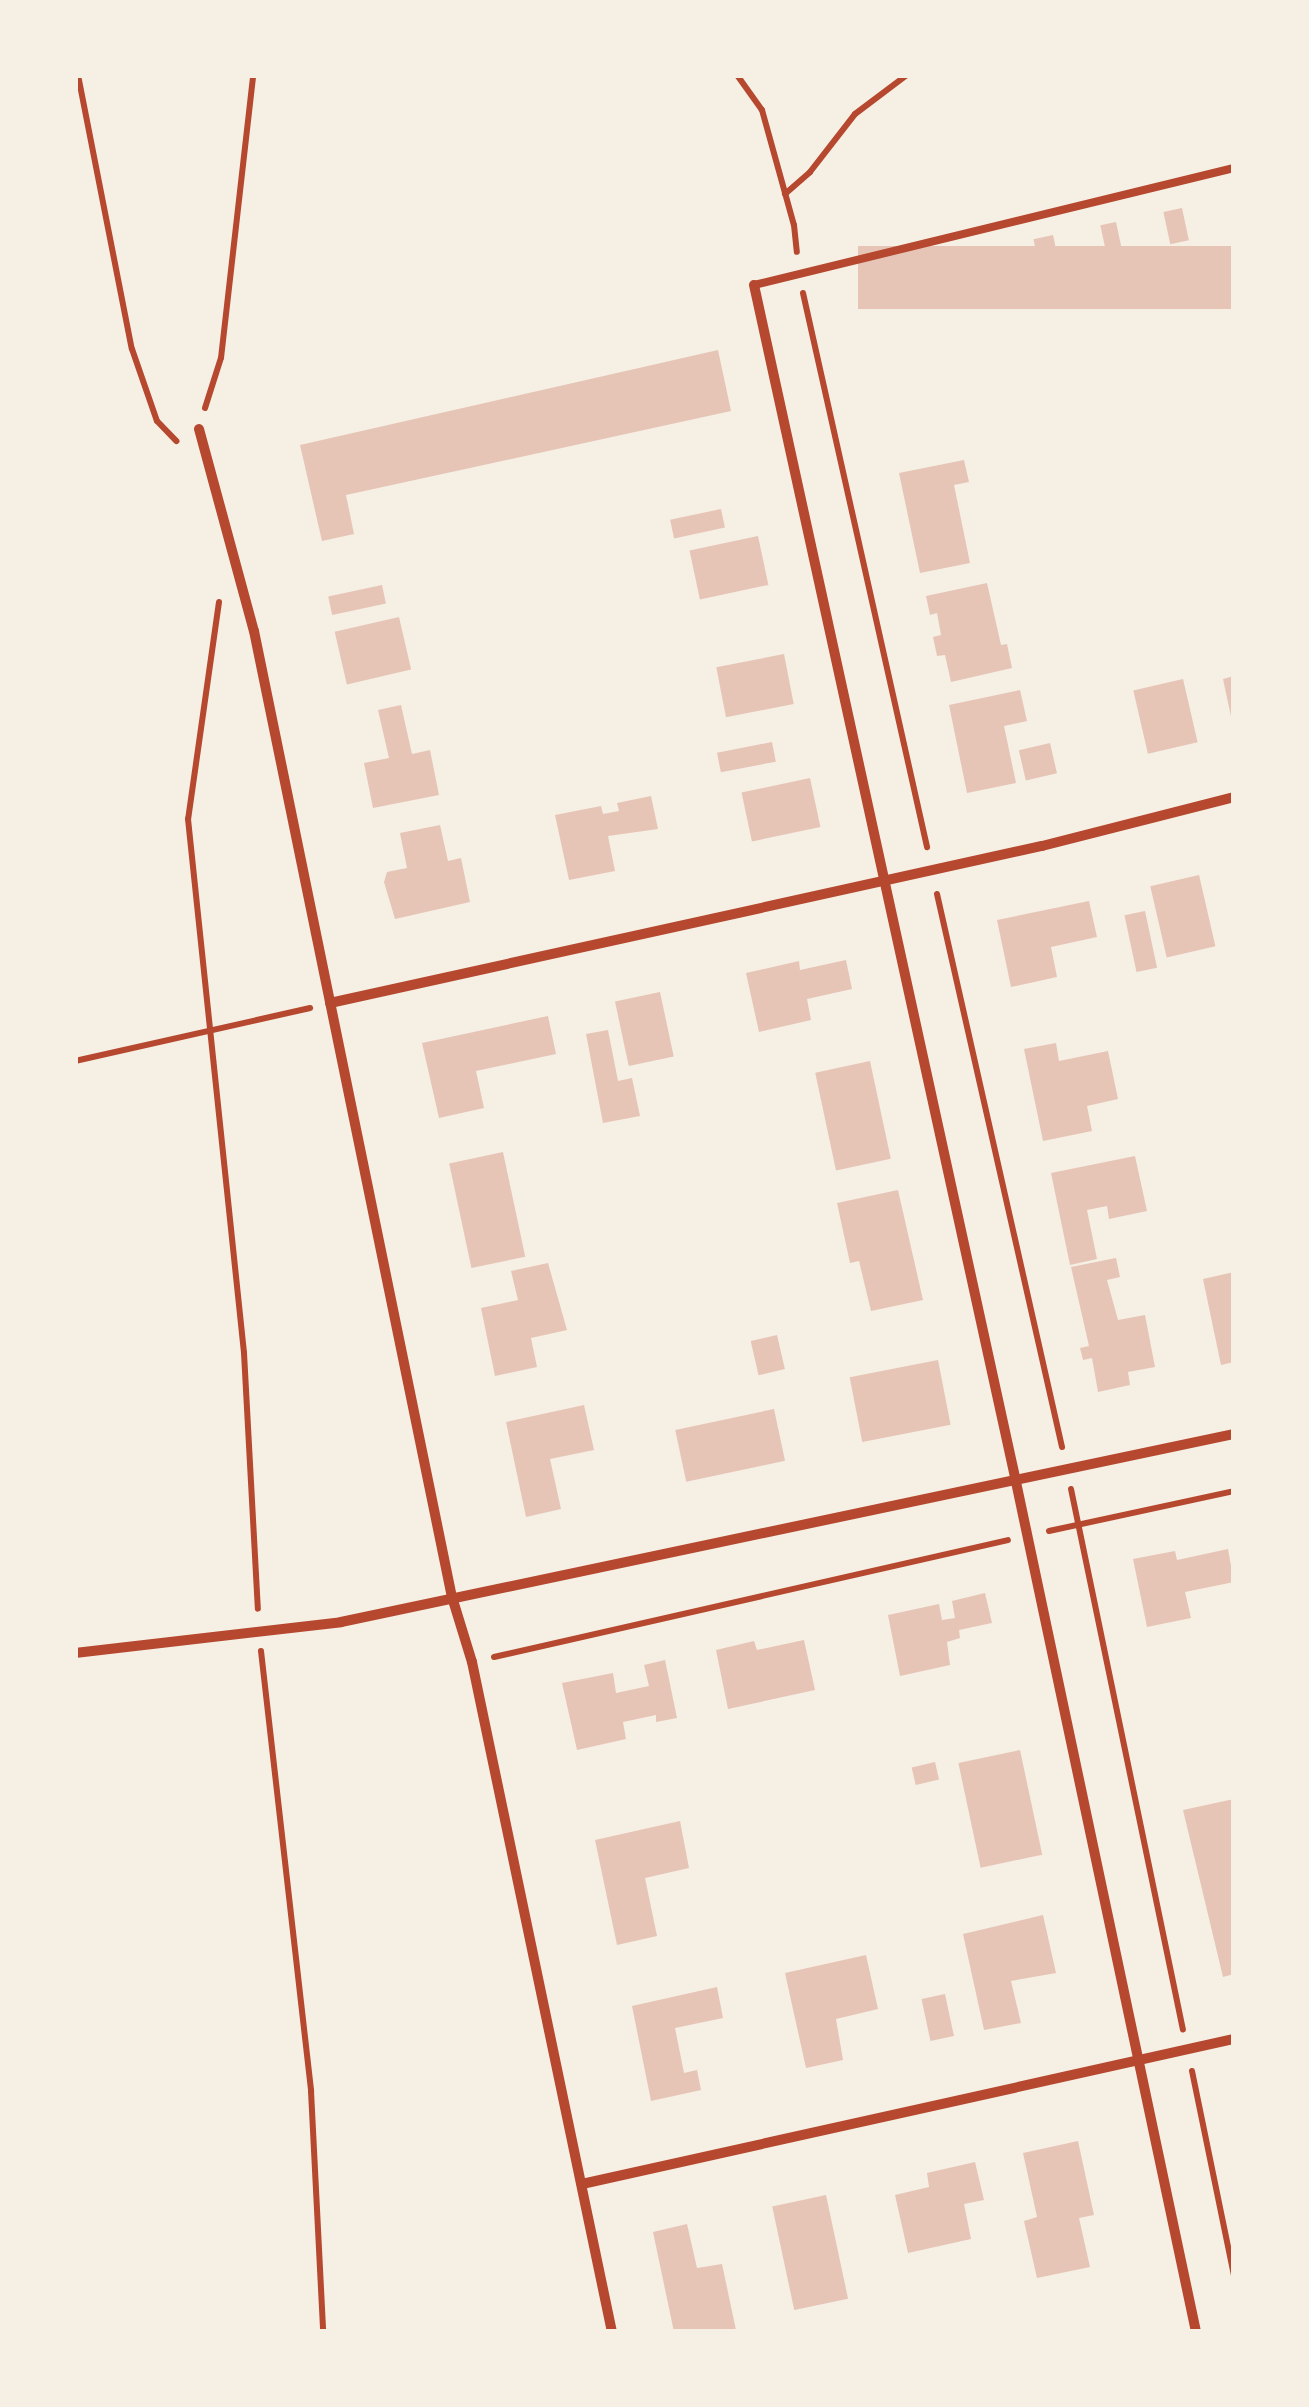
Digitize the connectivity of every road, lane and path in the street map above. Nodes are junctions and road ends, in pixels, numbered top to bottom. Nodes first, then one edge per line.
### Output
1 (78, 75) edge
2 (253, 75) edge
3 (737, 75) edge
4 (907, 75) edge
5 (1234, 168) edge
6 (785, 194) junction
7 (797, 257) dead end
8 (799, 274) dead end
9 (754, 286) joint
10 (198, 429) junction
11 (220, 593) dead end
12 (1234, 797) edge
13 (932, 870) junction
14 (884, 880) junction
15 (330, 1004) junction
16 (214, 1030) junction
17 (75, 1061) edge
18 (1234, 1434) edge
19 (1067, 1471) junction
20 (1016, 1482) junction
21 (1234, 1491) edge
22 (1078, 1525) junction
23 (1027, 1536) junction
24 (452, 1598) junction
25 (259, 1633) junction
26 (75, 1654) edge
27 (472, 1662) junction
28 (1234, 2038) edge
29 (1187, 2050) junction
30 (1138, 2060) junction
31 (582, 2184) junction
32 (1234, 2276) edge
33 (323, 2332) edge
34 (612, 2332) edge
35 (1196, 2332) edge

1 - 10 path
2 - 10 path
3 - 6 path
4 - 6 path
5 - 9 lane
6 - 7 path
8 - 13 path
9 - 14 street
10 - 15 street
11 - 16 path
12 - 13 street
13 - 14 street
13 - 19 path
14 - 15 street
14 - 20 street
15 - 16 path
15 - 24 street
16 - 17 path
16 - 25 path
18 - 19 street
19 - 20 street
19 - 22 path
20 - 23 street
20 - 24 street
21 - 22 path
22 - 23 path
22 - 29 path
23 - 27 path
23 - 30 street
24 - 25 street
24 - 27 street
25 - 26 street
25 - 33 path
27 - 31 street
28 - 29 street
29 - 30 street
29 - 32 path
30 - 31 street
30 - 35 street
31 - 34 street

